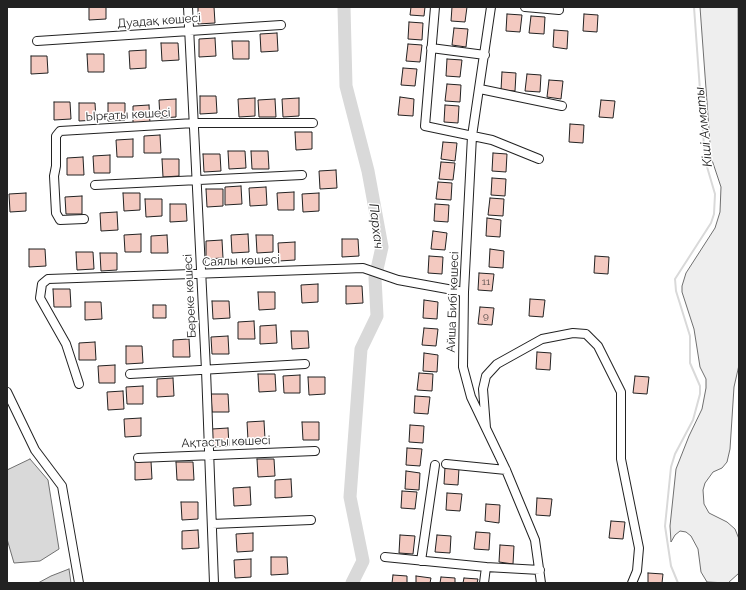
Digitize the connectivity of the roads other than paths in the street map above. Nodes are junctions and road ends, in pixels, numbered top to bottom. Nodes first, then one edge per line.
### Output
1 (188, 7) edge
2 (435, 7) edge
3 (491, 7) edge
4 (525, 7) edge
5 (559, 10) dead end
6 (281, 25) dead end
7 (189, 31) junction
8 (37, 41) dead end
9 (432, 48) junction
10 (484, 55) junction
11 (480, 89) junction
12 (562, 106) dead end
13 (194, 123) junction
14 (313, 123) dead end
15 (472, 136) junction
16 (540, 159) dead end
17 (302, 175) dead end
18 (197, 180) junction
19 (95, 185) dead end
20 (84, 220) dead end
21 (201, 275) junction
22 (464, 292) junction
23 (305, 364) dead end
24 (206, 370) junction
25 (130, 374) dead end
26 (79, 384) dead end
27 (7, 392) edge
28 (486, 431) junction
29 (315, 451) dead end
30 (208, 454) junction
31 (138, 458) dead end
32 (446, 464) dead end
33 (435, 465) dead end
34 (506, 470) junction
35 (311, 520) dead end
36 (212, 524) junction
37 (385, 557) dead end
38 (421, 561) junction
39 (486, 567) junction
40 (540, 570) junction
41 (79, 583) edge
42 (214, 583) edge
43 (484, 583) edge
44 (541, 583) edge
45 (632, 583) edge

1 - 7 street, Береке көшесі
2 - 9 street
3 - 10 street, Айша Бибі көшесі
4 - 5 street
6 - 7 street, Дуадақ көшесі
7 - 8 street, Дуадақ көшесі
7 - 13 street, Береке көшесі
9 - 10 street
9 - 15 street
10 - 11 street, Айша Бибі көшесі
11 - 12 street
11 - 15 street, Айша Бибі көшесі
13 - 14 street, Ырғаты көшесі
13 - 18 street, Береке көшесі
13 - 20 street, Ырғаты көшесі
15 - 16 street
15 - 22 street, Айша Бибі көшесі
17 - 18 street
18 - 19 street
18 - 21 street, Береке көшесі
21 - 22 street, Саялы көшесі
21 - 24 street, Береке көшесі
21 - 26 street, Саялы көшесі
22 - 28 street, Айша Бибі көшесі
23 - 24 street
24 - 25 street
24 - 30 street, Береке көшесі
27 - 41 street
28 - 34 street, Айша Бибі көшесі
28 - 45 street
29 - 30 street, Ақтасты көшесі
30 - 31 street, Ақтасты көшесі
30 - 36 street, Береке көшесі
32 - 34 street
33 - 38 street
34 - 40 street, Айша Бибі көшесі
35 - 36 street
36 - 42 street, Береке көшесі
37 - 38 street
38 - 39 street
39 - 40 street
39 - 43 street
40 - 44 street, Айша Бибі көшесі

